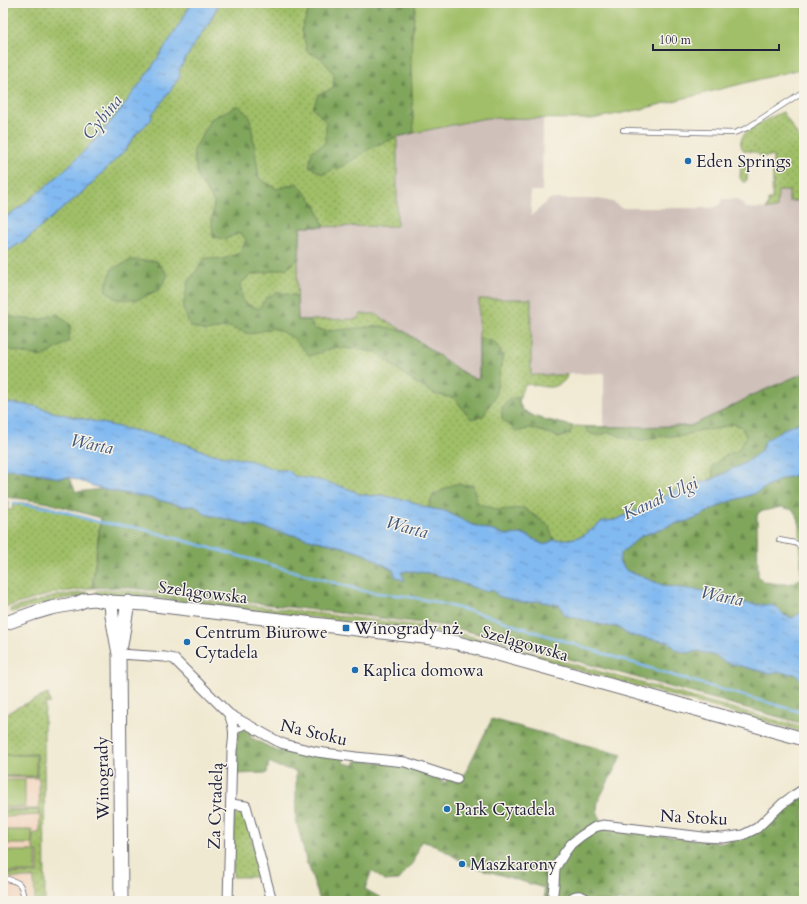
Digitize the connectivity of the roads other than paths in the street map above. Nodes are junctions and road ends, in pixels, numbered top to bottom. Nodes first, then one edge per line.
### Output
1 (804, 91) edge
2 (624, 130) dead end
3 (779, 540) dead end
4 (804, 548) edge
5 (112, 602) junction
6 (128, 602) junction
7 (3, 624) edge
8 (119, 654) junction
9 (229, 714) junction
10 (248, 725) junction
11 (234, 734) junction
12 (804, 739) edge
13 (457, 779) dead end
14 (804, 790) edge
15 (231, 804) junction
16 (3, 878) edge
17 (24, 901) edge
18 (121, 901) edge
19 (228, 901) edge
20 (272, 901) edge
21 (552, 901) edge
22 (568, 901) edge
23 (590, 901) edge

1 - 2 lane
3 - 4 lane
5 - 6 street, Szelągowska
5 - 7 street, Szelągowska
5 - 8 street, Winogrady
6 - 8 street, Winogrady
6 - 12 street, Szelągowska
8 - 9 street, Na Stoku
8 - 18 street, Winogrady
9 - 10 street, Na Stoku
9 - 11 street, Za Cytadelą
10 - 11 lane
10 - 13 street, Na Stoku
11 - 15 street, Za Cytadelą
14 - 21 street, Na Stoku
15 - 19 street, Za Cytadelą
15 - 20 street
16 - 17 lane
22 - 23 street

